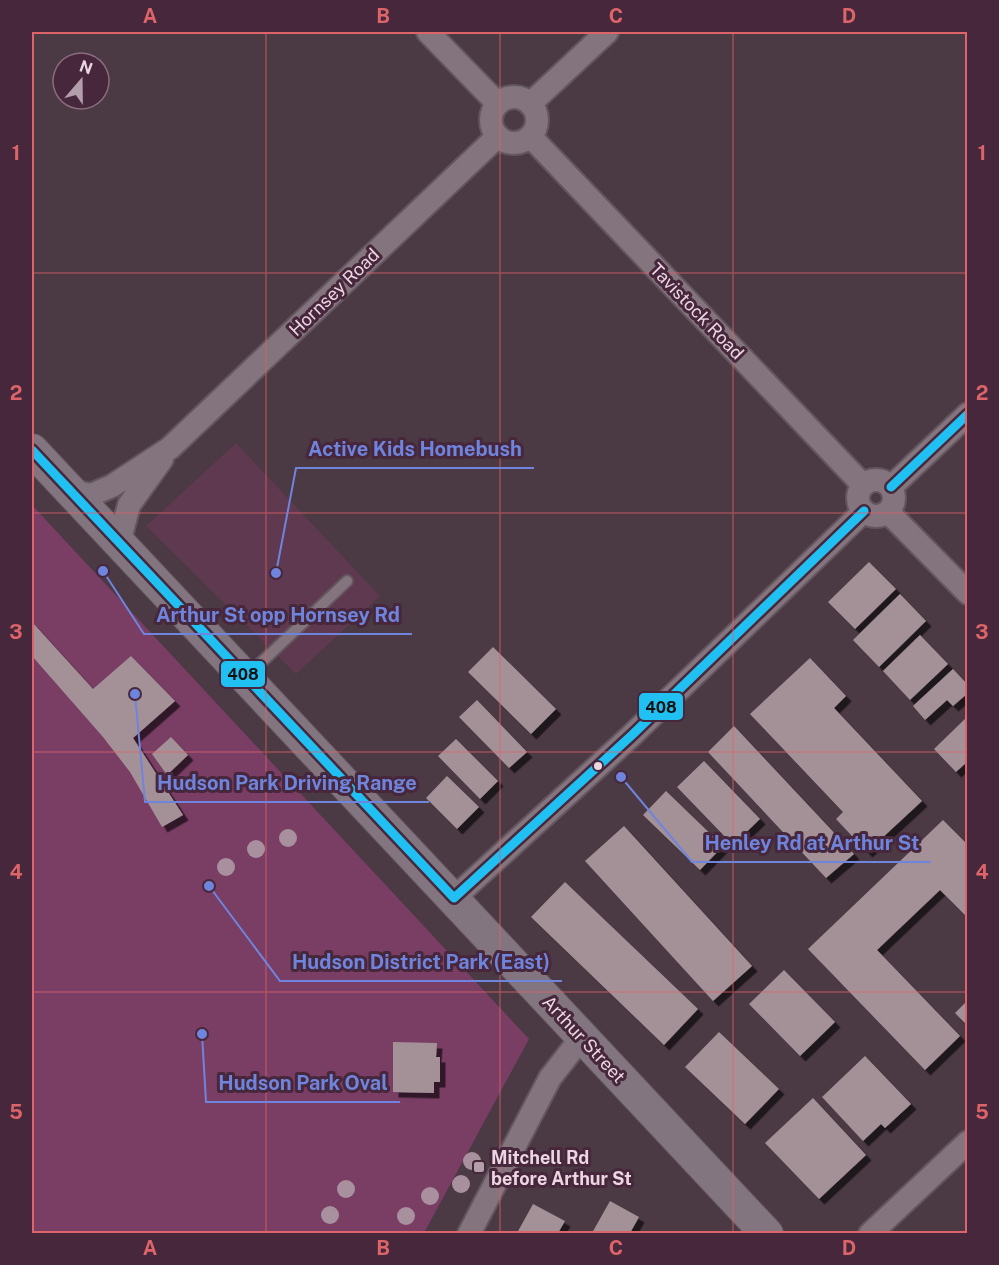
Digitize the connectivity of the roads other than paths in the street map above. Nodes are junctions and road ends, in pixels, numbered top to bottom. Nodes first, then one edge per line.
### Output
1 (428, 32) edge
2 (607, 32) edge
3 (498, 104) junction
4 (530, 104) junction
5 (498, 136) junction
6 (531, 136) junction
7 (968, 414) edge
8 (170, 448) junction
9 (32, 450) edge
10 (862, 485) junction
11 (891, 488) junction
12 (70, 491) junction
13 (864, 511) junction
14 (888, 512) junction
15 (119, 543) junction
16 (347, 581) dead end
17 (968, 593) edge
18 (245, 679) junction
19 (454, 898) junction
20 (582, 1037) junction
21 (967, 1142) edge
22 (469, 1233) edge
23 (767, 1233) edge
24 (870, 1233) edge

1 - 3 street
2 - 4 street
3 - 4 street
3 - 5 street
4 - 6 street
5 - 6 street
5 - 8 street, Hornsey Road
6 - 10 street, Tavistock Road
7 - 11 street
8 - 12 street, Hornsey Road
8 - 15 street, Hornsey Road
9 - 12 main road, Arthur Street
10 - 11 street
10 - 13 street
11 - 14 street
12 - 15 main road, Arthur Street
13 - 14 street
13 - 19 street
14 - 17 street
15 - 18 main road, Arthur Street
16 - 18 lane
18 - 19 main road, Arthur Street
19 - 20 main road, Arthur Street
20 - 22 street
20 - 23 main road, Arthur Street
21 - 24 street

